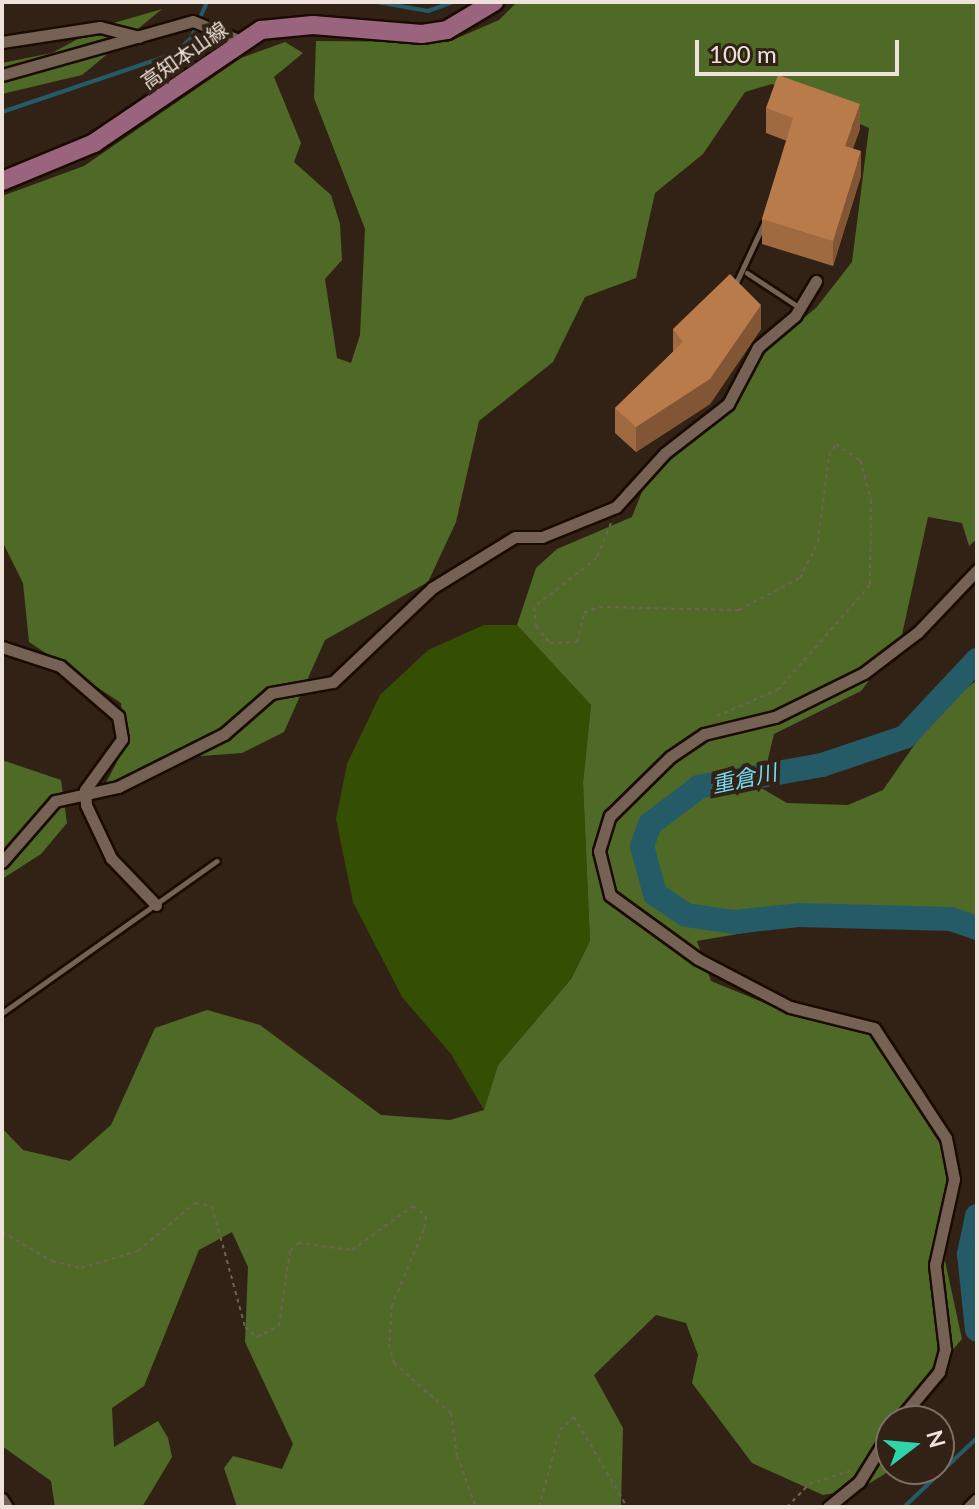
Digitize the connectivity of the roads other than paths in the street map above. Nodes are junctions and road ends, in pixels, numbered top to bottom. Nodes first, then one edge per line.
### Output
1 (494, 2) edge
2 (139, 37) junction
3 (241, 41) junction
4 (2, 42) edge
5 (2, 75) edge
6 (2, 181) edge
7 (769, 208) edge
8 (747, 273) junction
9 (816, 281) dead end
10 (725, 295) edge
11 (797, 306) junction
12 (977, 570) edge
13 (2, 647) edge
14 (85, 790) junction
15 (217, 861) dead end
16 (2, 862) edge
17 (156, 905) junction
18 (2, 1013) edge
19 (911, 1405) edge
20 (875, 1458) edge
21 (2, 1499) edge
22 (977, 1499) edge
23 (7, 1507) edge
24 (828, 1507) edge
25 (969, 1507) edge

1 - 3 main road, 高知本山線
2 - 3 street
2 - 4 street
2 - 5 street
3 - 6 main road, 高知本山線
7 - 8 lane
8 - 10 lane
8 - 11 lane
9 - 11 street
11 - 14 street
12 - 19 street
13 - 14 street
14 - 16 street
14 - 17 street
15 - 17 lane
17 - 18 lane
20 - 24 street
21 - 23 street
22 - 25 street

